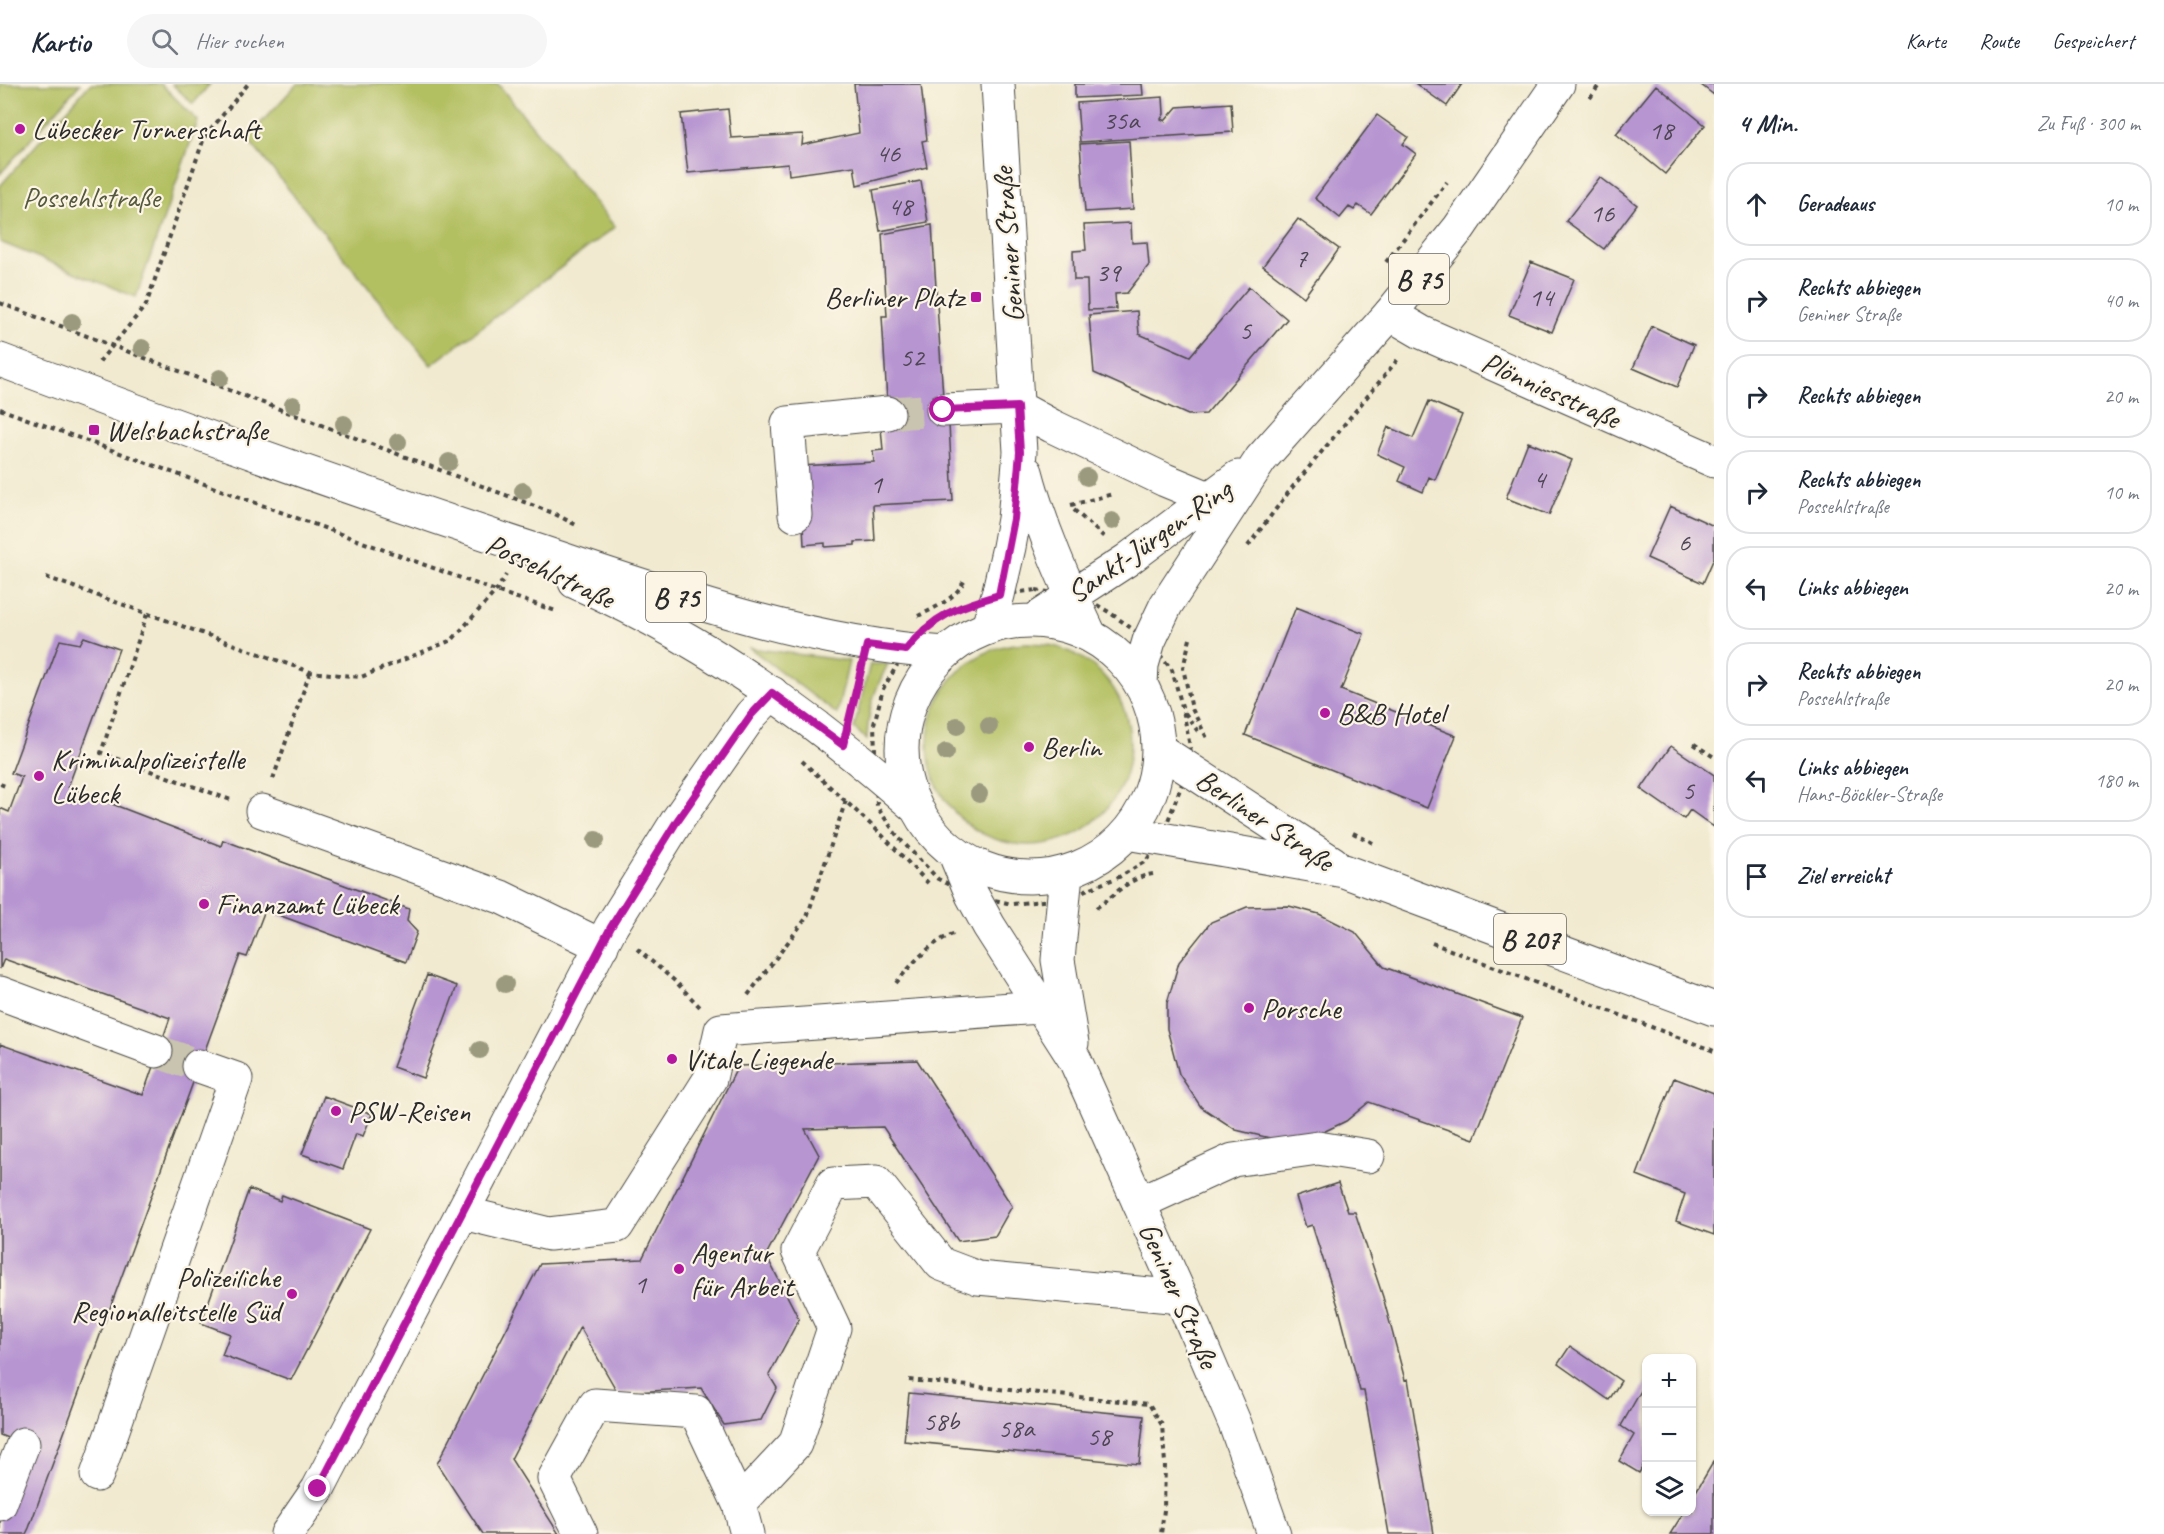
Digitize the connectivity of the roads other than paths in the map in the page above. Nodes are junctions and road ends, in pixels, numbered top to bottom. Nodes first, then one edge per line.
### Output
1 (998, 84) edge
2 (1558, 84) edge
3 (1390, 314) junction
4 (0, 360) edge
5 (1017, 407) junction
6 (943, 410) tunnel mouth
7 (888, 413) tunnel mouth
8 (1020, 452) junction
9 (1261, 459) junction
10 (1714, 461) edge
11 (1211, 499) junction
12 (415, 510) junction
13 (795, 515) dead end
14 (1071, 596) junction
15 (1035, 620) junction
16 (988, 627) junction
17 (1090, 635) junction
18 (945, 653) junction
19 (1141, 685) junction
20 (772, 693) junction
21 (1158, 749) junction
22 (915, 807) junction
23 (262, 811) road end
24 (1127, 833) junction
25 (955, 854) junction
26 (1344, 870) junction
27 (1064, 886) junction
28 (607, 937) junction
29 (0, 993) edge
30 (1040, 1006) junction
31 (1714, 1009) edge
32 (156, 1051) tunnel mouth
33 (1075, 1060) junction
34 (199, 1066) tunnel mouth
35 (1368, 1156) dead end
36 (1139, 1203) junction
37 (463, 1213) junction
38 (1181, 1297) junction
39 (23, 1443) dead end
40 (97, 1475) dead end
41 (0, 1504) edge
42 (743, 1519) edge
43 (287, 1534) edge
44 (581, 1534) edge
45 (1274, 1534) edge

1 - 5 main road, Geniner Straße
2 - 3 main road, Sankt-Jürgen-Ring / B 75
3 - 9 main road, Sankt-Jürgen-Ring / B 75
3 - 10 main road, Plönniesstraße
4 - 12 main road, Possehlstraße / B 75
5 - 6 main road
5 - 8 main road, Geniner Straße
5 - 11 main road
7 - 13 main road
8 - 14 main road, Geniner Straße
8 - 16 main road, Geniner Straße
9 - 11 main road, Sankt-Jürgen-Ring / B 75
9 - 19 main road, Sankt-Jürgen-Ring / B 75
11 - 14 main road, Sankt-Jürgen-Ring / B 75
12 - 18 main road, Possehlstraße / B 75
12 - 20 main road, Possehlstraße / B 75
14 - 15 main road, Sankt-Jürgen-Ring / B 75
14 - 17 main road, Geniner Straße
15 - 16 main road
15 - 17 main road
16 - 18 main road
17 - 19 main road
18 - 22 main road
19 - 21 main road
20 - 22 main road, Possehlstraße / B 75
20 - 28 main road
21 - 24 main road
21 - 26 main road, Berliner Straße / B 207
22 - 25 main road
23 - 28 main road
24 - 26 main road, Berliner Straße / B 207
24 - 27 main road
25 - 27 main road
25 - 30 main road, Geniner Straße
26 - 31 main road, B 207
27 - 33 main road, Geniner Straße
28 - 37 main road
29 - 32 main road
30 - 33 main road, Geniner Straße
30 - 37 main road
33 - 36 main road, Geniner Straße
34 - 40 main road
35 - 36 main road
36 - 38 main road, Geniner Straße
37 - 43 main road
38 - 42 main road
38 - 45 main road, Geniner Straße
39 - 41 main road
42 - 44 main road

